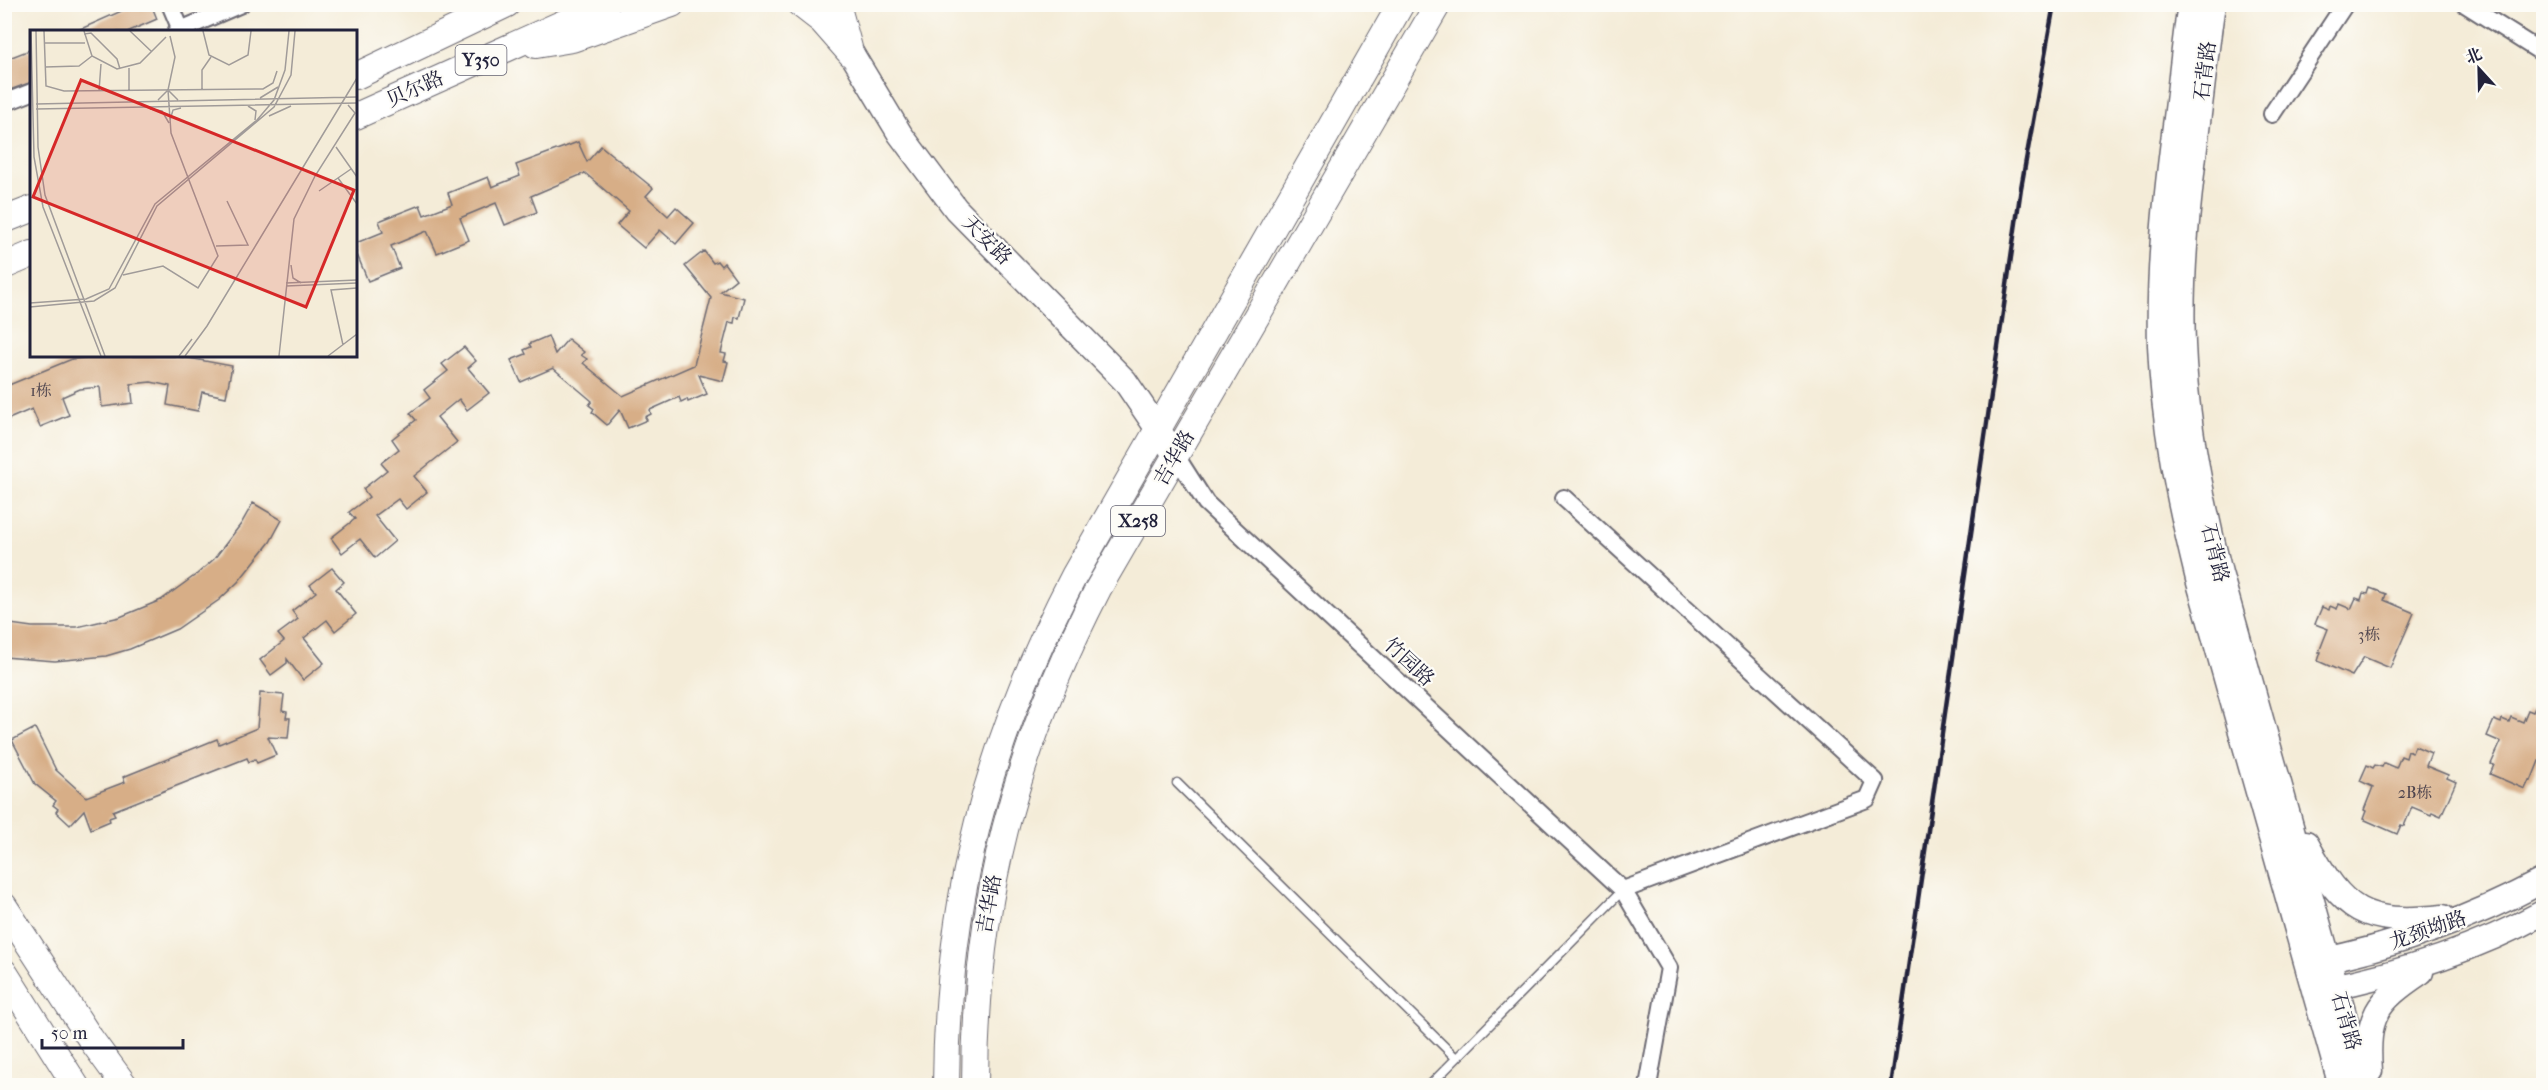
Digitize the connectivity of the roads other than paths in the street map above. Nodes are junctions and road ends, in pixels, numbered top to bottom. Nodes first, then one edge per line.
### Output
1 (170, 4) edge
2 (241, 4) edge
3 (507, 4) edge
4 (606, 4) edge
5 (672, 4) edge
6 (800, 4) edge
7 (825, 4) edge
8 (837, 4) edge
9 (1401, 4) edge
10 (1438, 4) edge
11 (2190, 4) edge
12 (2213, 4) edge
13 (2345, 4) edge
14 (2465, 4) edge
15 (178, 30) edge
16 (180, 30) edge
17 (503, 50) junction
18 (850, 54) junction
19 (2544, 54) edge
20 (357, 76) edge
21 (30, 93) edge
22 (4, 103) edge
23 (2272, 114) dead end
24 (357, 116) edge
25 (30, 210) edge
26 (4, 220) edge
27 (30, 255) edge
28 (4, 266) edge
29 (1158, 429) junction
30 (1176, 456) junction
31 (1564, 498) dead end
32 (1177, 783) dead end
33 (2284, 802) junction
34 (2544, 880) edge
35 (1623, 890) junction
36 (4, 906) edge
37 (2544, 912) edge
38 (2476, 914) junction
39 (2445, 956) junction
40 (2318, 962) junction
41 (4, 972) edge
42 (2325, 989) junction
43 (1456, 1058) junction
44 (76, 1086) edge
45 (125, 1086) edge
46 (946, 1086) edge
47 (975, 1086) edge
48 (1429, 1086) edge
49 (1648, 1086) edge
50 (2341, 1086) edge
51 (2364, 1086) edge
52 (2372, 1086) edge

1 - 15 street
2 - 16 street
3 - 20 main road, 贝尔路 / Y350
4 - 17 main road, 贝尔路 / Y350
5 - 17 main road
6 - 18 main road
7 - 18 main road, 天安路
8 - 18 main road
9 - 29 main road, 吉华路 / X258
10 - 30 main road, 吉华路 / X258
11 - 40 main road, 石背路
12 - 33 main road, 石背路
13 - 23 street
14 - 19 street
17 - 24 main road, 贝尔路 / Y350
18 - 29 main road, 天安路
21 - 22 street
25 - 26 main road
27 - 28 main road
29 - 30 main road, 天安路
29 - 46 main road, 吉华路 / X258
30 - 35 street, 竹园路
30 - 47 main road, 吉华路 / X258
31 - 35 street
32 - 43 lane
33 - 38 main road
33 - 40 main road, 石背路
34 - 38 main road, 龙颈坳路
35 - 43 lane
35 - 49 street, 竹园路
36 - 45 main road
37 - 39 main road, 龙颈坳路
38 - 40 main road, 龙颈坳路
39 - 42 main road, 龙颈坳路
39 - 52 main road
40 - 42 main road, 石背路
41 - 44 main road
42 - 50 main road, 石背路
42 - 51 main road, 石背路
43 - 48 lane

